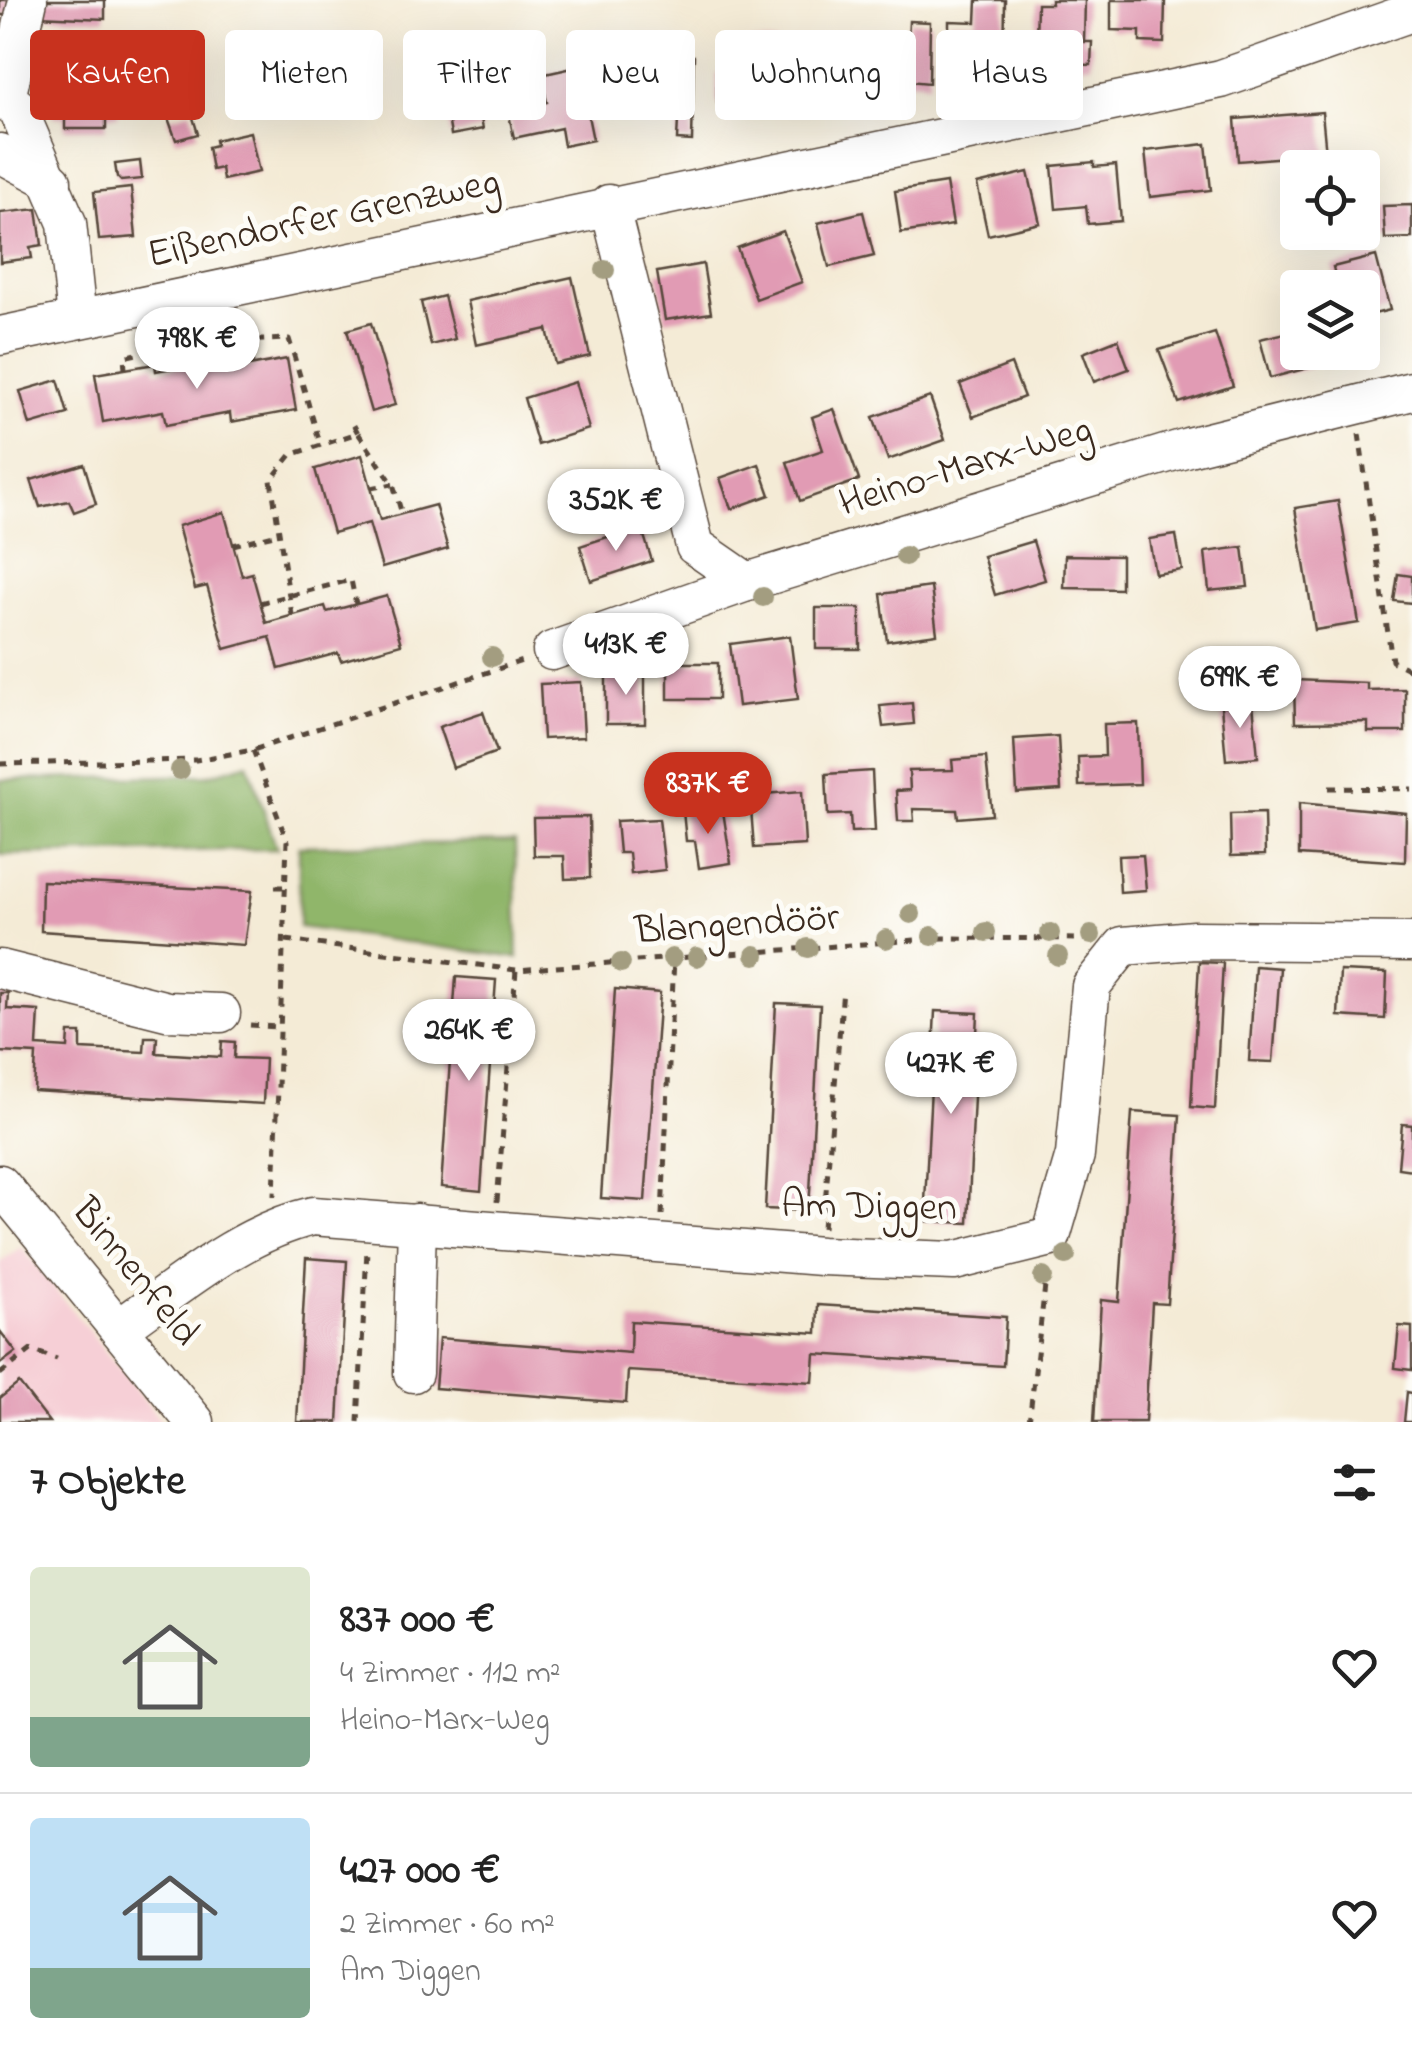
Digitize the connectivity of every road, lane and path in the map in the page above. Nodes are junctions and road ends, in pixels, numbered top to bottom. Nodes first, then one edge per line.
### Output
1 (28, 0) edge
2 (1412, 12) edge
3 (3, 99) edge
4 (0, 153) edge
5 (52, 180) junction
6 (609, 204) junction
7 (76, 319) junction
8 (0, 336) edge
9 (246, 340) junction
10 (183, 342) junction
11 (189, 365) dead end
12 (253, 366) dead end
13 (126, 368) dead end
14 (1412, 391) edge
15 (1355, 404) junction
16 (351, 420) dead end
17 (358, 433) junction
18 (320, 443) junction
19 (392, 484) junction
20 (371, 488) dead end
21 (402, 514) dead end
22 (278, 534) junction
23 (233, 545) dead end
24 (747, 582) junction
25 (286, 597) junction
26 (260, 603) dead end
27 (356, 604) dead end
28 (292, 615) dead end
29 (552, 651) joint
30 (1412, 671) edge
31 (254, 750) junction
32 (0, 764) edge
33 (1328, 788) dead end
34 (1412, 788) edge
35 (275, 886) dead end
36 (286, 887) junction
37 (286, 940) junction
38 (1098, 940) dead end
39 (1412, 942) edge
40 (674, 958) junction
41 (0, 969) edge
42 (516, 970) junction
43 (842, 989) dead end
44 (221, 1013) dead end
45 (0, 1184) edge
46 (369, 1219) junction
47 (417, 1223) junction
48 (279, 1224) junction
49 (494, 1230) junction
50 (1050, 1236) junction
51 (660, 1244) junction
52 (821, 1256) junction
53 (121, 1327) junction
54 (57, 1360) dead end
55 (413, 1373) dead end
56 (0, 1374) edge
57 (194, 1422) edge
58 (358, 1422) edge
59 (1029, 1422) edge

1 - 3 street
2 - 6 street, Eißendorfer Grenzweg
3 - 5 street
4 - 5 street
5 - 7 street
6 - 7 street, Eißendorfer Grenzweg
6 - 24 street
7 - 8 street, Eißendorfer Grenzweg
9 - 10 path
9 - 12 path
9 - 18 path
10 - 11 path
10 - 13 path
14 - 15 street, Heino-Marx-Weg
15 - 24 street, Heino-Marx-Weg
15 - 30 path
16 - 17 path
17 - 18 path
17 - 19 path
18 - 22 path
19 - 20 path
19 - 21 path
22 - 23 path
22 - 25 path
24 - 29 street, Heino-Marx-Weg
25 - 26 path
25 - 27 path
25 - 28 path
29 - 31 path
31 - 32 path
31 - 36 path
33 - 34 path
35 - 36 path
36 - 37 path
37 - 42 path, Blangendöör
37 - 48 path
38 - 40 path, Blangendöör
39 - 50 street
40 - 42 path, Blangendöör
40 - 51 path
41 - 44 street
42 - 49 path
43 - 52 path
45 - 53 street, Binnenfeld
46 - 47 street, Am Diggen
46 - 48 street, Am Diggen
46 - 58 path
47 - 49 street, Am Diggen
47 - 55 street
48 - 53 street, Am Diggen
49 - 51 street, Am Diggen
50 - 52 street, Am Diggen
50 - 59 path
51 - 52 street, Am Diggen
53 - 57 street, Binnenfeld
54 - 56 path

